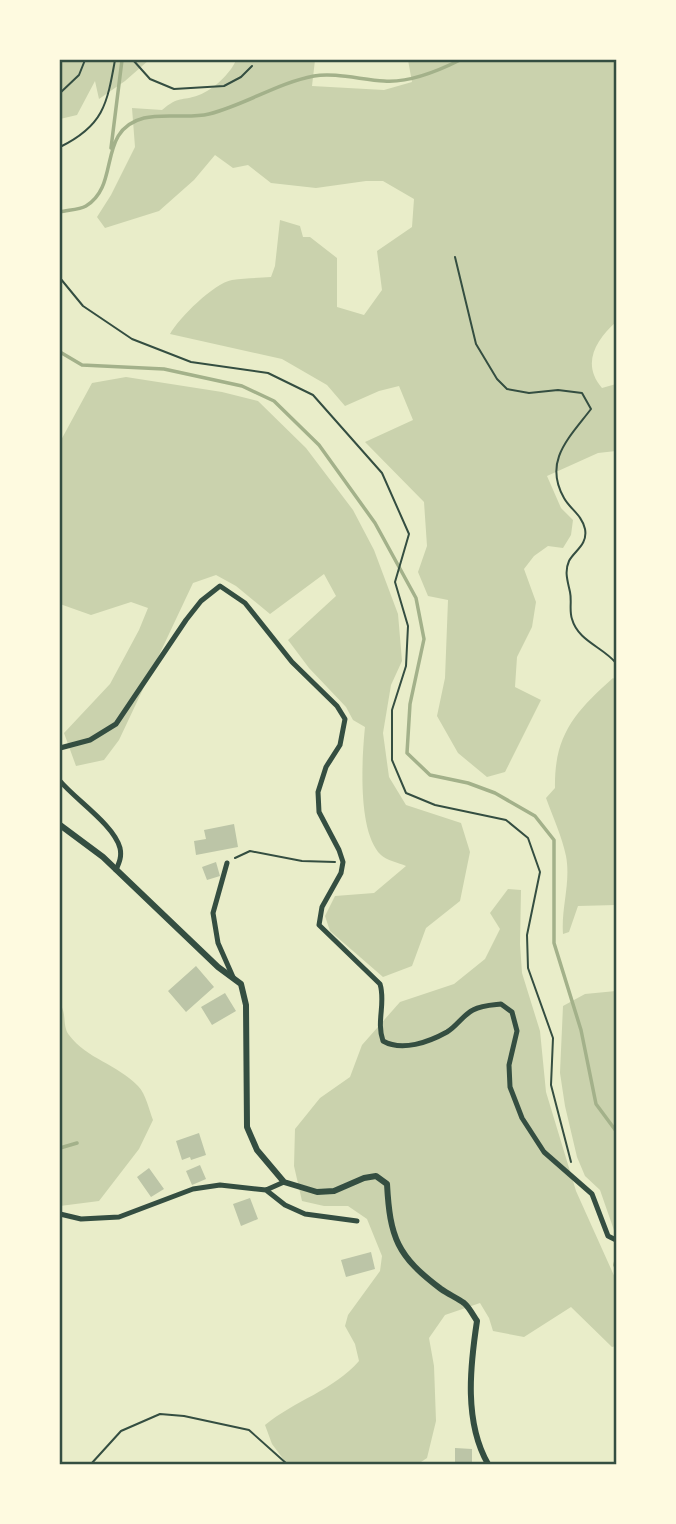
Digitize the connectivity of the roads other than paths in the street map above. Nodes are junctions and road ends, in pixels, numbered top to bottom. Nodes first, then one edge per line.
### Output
1 (60, 748) edge
2 (60, 782) edge
3 (60, 825) edge
4 (227, 863) road end
5 (116, 870) junction
6 (234, 980) junction
7 (284, 1182) junction
8 (266, 1191) junction
9 (60, 1214) edge
10 (357, 1221) dead end
11 (617, 1240) edge
12 (488, 1465) edge

1 - 11 street
2 - 5 street
3 - 5 street
4 - 6 street
5 - 6 street
6 - 7 street
7 - 8 street
7 - 12 street
8 - 9 street
8 - 10 street

